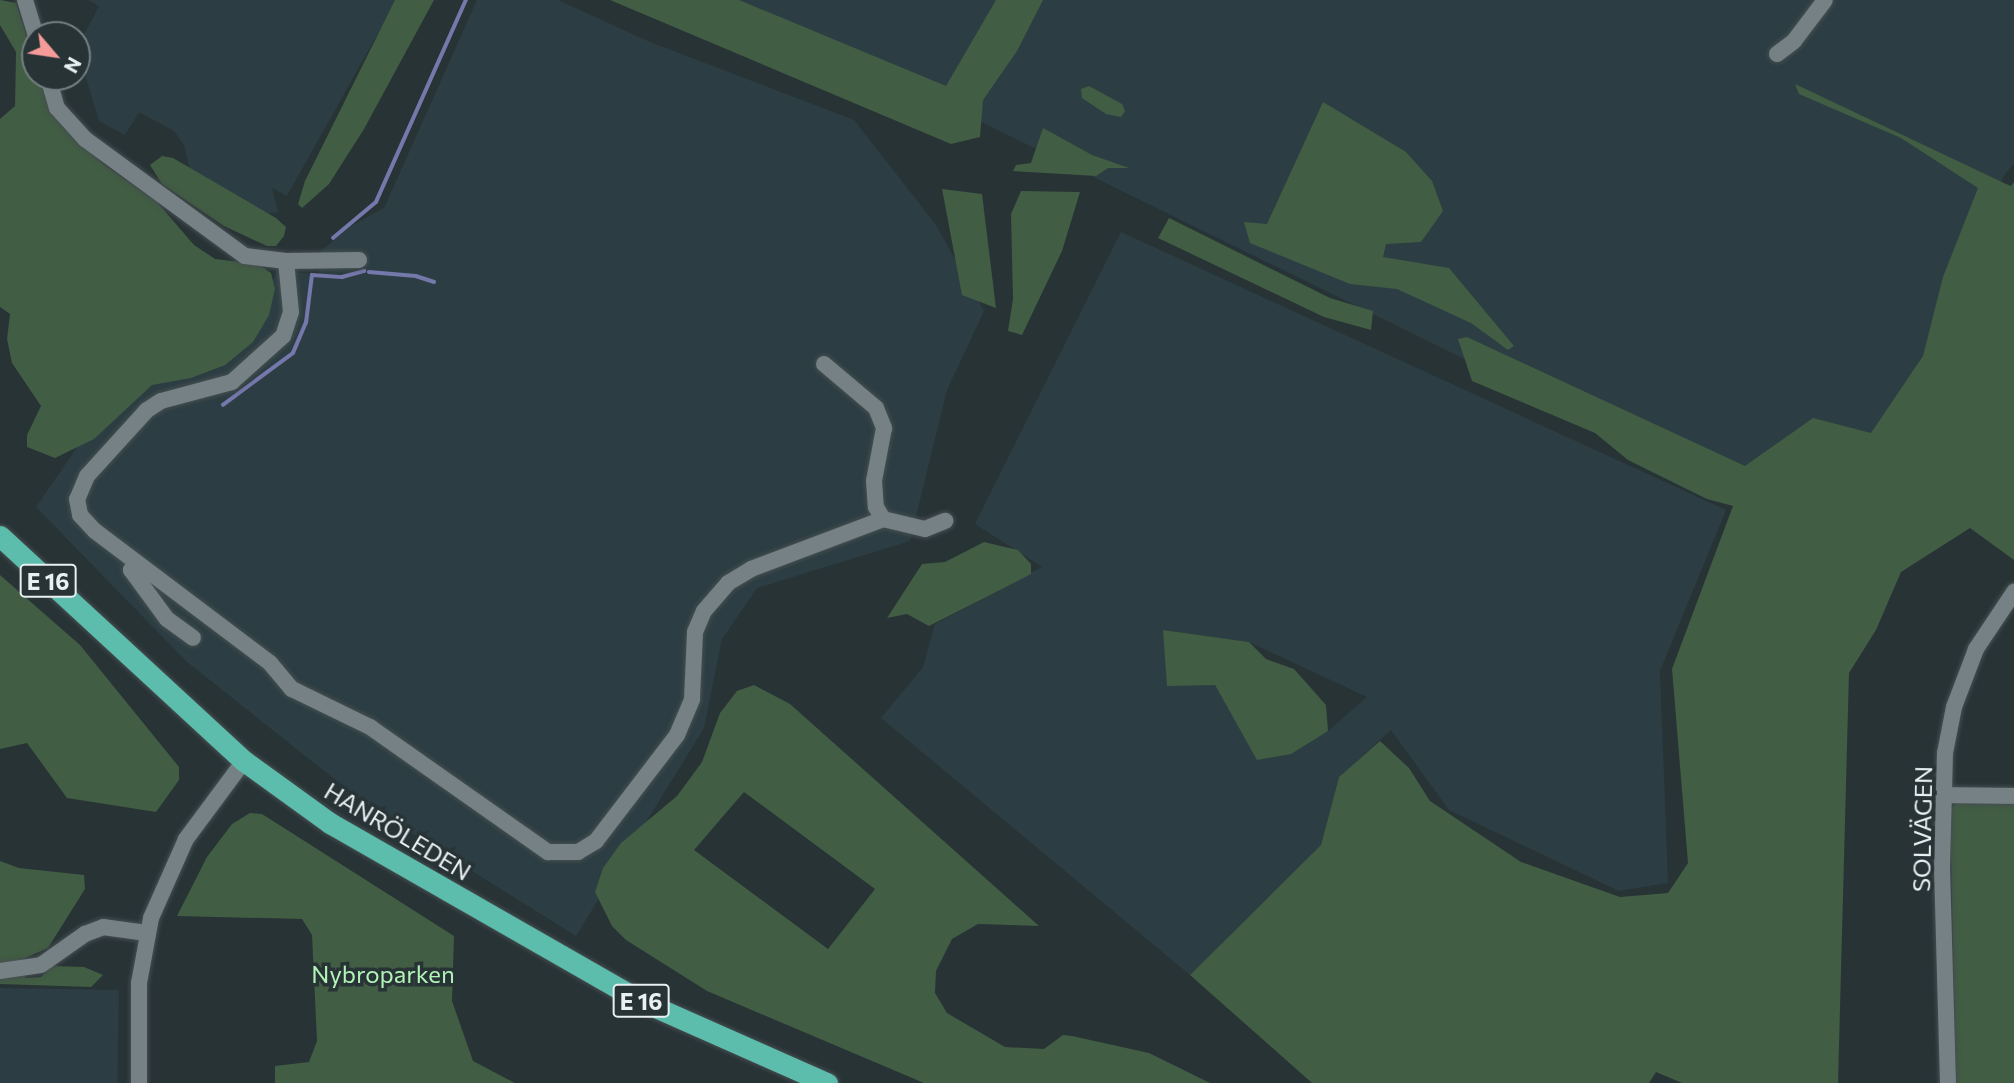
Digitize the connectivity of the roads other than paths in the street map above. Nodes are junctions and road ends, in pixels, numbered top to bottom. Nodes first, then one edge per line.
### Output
1 (25, 0) edge
2 (1825, 0) edge
3 (32, 21) edge
4 (1777, 54) dead end
5 (52, 91) edge
6 (359, 260) dead end
7 (286, 261) junction
8 (824, 364) dead end
9 (883, 519) junction
10 (945, 521) dead end
11 (0, 536) edge
12 (135, 562) junction
13 (2014, 592) edge
14 (193, 638) dead end
15 (244, 761) junction
16 (1943, 795) junction
17 (2014, 795) edge
18 (147, 933) junction
19 (0, 971) edge
20 (139, 1083) edge
21 (827, 1083) edge
22 (1948, 1083) edge

1 - 3 street
2 - 4 street
5 - 7 street
6 - 7 street
7 - 12 street
8 - 9 street
9 - 10 street
9 - 12 street
11 - 15 highway, HANRÖLEDEN / E 16
12 - 14 street
13 - 16 street, SOLVÄGEN
15 - 18 street
15 - 21 highway, HANRÖLEDEN / E 16
16 - 17 street
16 - 22 street, SOLVÄGEN
18 - 19 street
18 - 20 street

